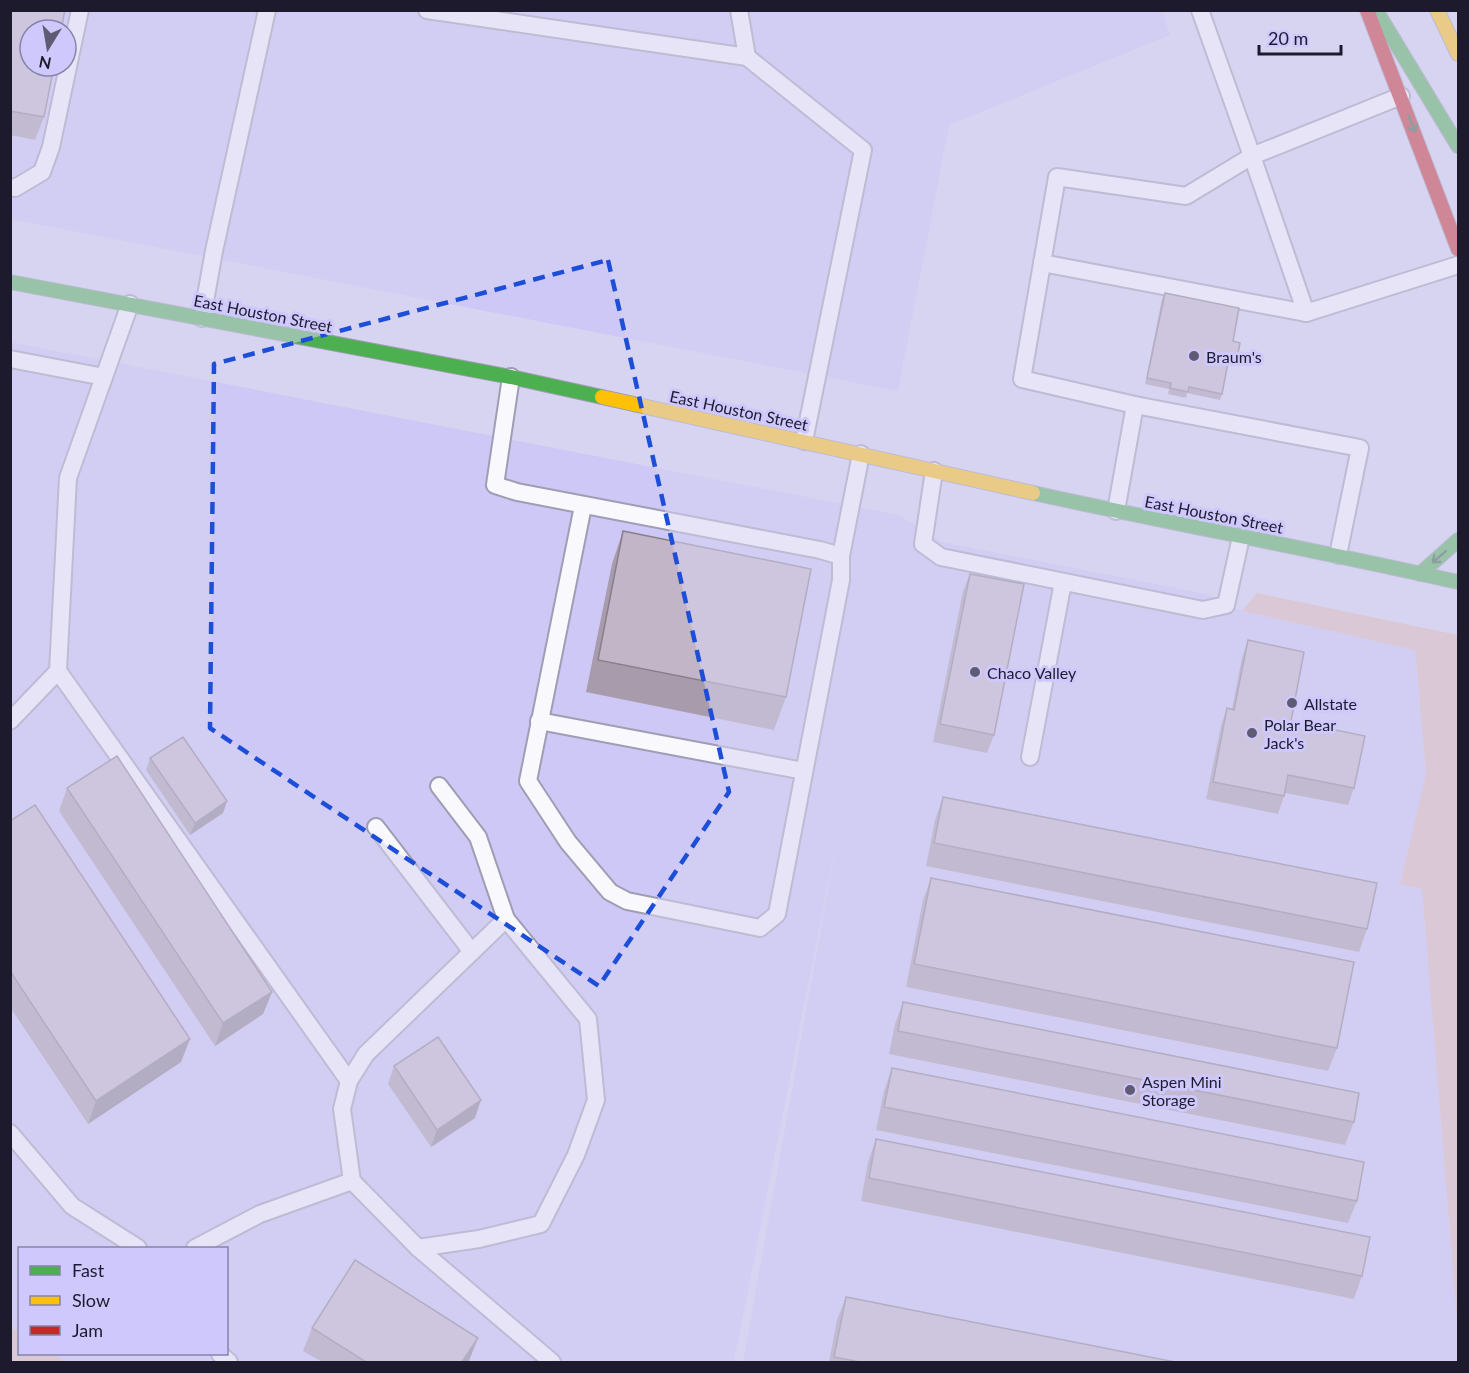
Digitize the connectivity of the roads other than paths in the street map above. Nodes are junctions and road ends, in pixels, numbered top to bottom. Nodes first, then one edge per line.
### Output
1 (80, 10) edge
2 (267, 10) edge
3 (428, 10) edge
4 (739, 10) edge
5 (1200, 10) edge
6 (1367, 10) edge
7 (1376, 10) edge
8 (1437, 10) edge
9 (1458, 54) edge
10 (747, 57) junction
11 (1401, 96) junction
12 (1458, 146) edge
13 (1252, 156) junction
14 (10, 187) edge
15 (1458, 249) edge
16 (1042, 263) junction
17 (1458, 265) edge
18 (10, 282) edge
19 (130, 304) junction
20 (1306, 313) junction
21 (202, 318) junction
22 (10, 359) edge
23 (104, 377) junction
24 (511, 377) junction
25 (1135, 405) junction
26 (804, 441) junction
27 (861, 454) junction
28 (934, 471) junction
29 (583, 506) junction
30 (1116, 511) junction
31 (1241, 537) junction
32 (1458, 540) edge
33 (1338, 555) junction
34 (841, 556) junction
35 (1420, 574) junction
36 (1064, 582) junction
37 (1458, 582) edge
38 (58, 671) junction
39 (539, 720) junction
40 (10, 721) edge
41 (1030, 757) dead end
42 (804, 771) junction
43 (439, 786) dead end
44 (376, 827) dead end
45 (506, 919) junction
46 (472, 952) junction
47 (349, 1081) junction
48 (10, 1133) edge
49 (352, 1181) junction
50 (136, 1247) edge
51 (197, 1247) edge
52 (418, 1248) junction
53 (552, 1362) edge

1 - 14 lane
2 - 21 lane
3 - 10 lane
4 - 10 lane
5 - 13 lane
6 - 11 street
7 - 12 street
8 - 9 street
10 - 26 lane
11 - 13 lane
11 -> 15 street
13 - 16 lane
13 - 20 lane
16 - 20 lane
16 - 25 lane
17 - 20 lane
18 - 19 street, East Houston Street
19 - 21 street, East Houston Street
19 - 23 lane
21 - 24 street, East Houston Street
22 - 23 lane
23 - 38 lane
24 - 26 street, East Houston Street
24 - 29 lane
25 - 30 lane
25 - 33 lane
26 - 27 street, East Houston Street
27 - 28 street, East Houston Street
27 - 34 lane
28 - 30 street, East Houston Street
28 - 36 lane
29 - 34 lane
29 - 39 lane
30 - 31 street, East Houston Street
31 - 33 street, East Houston Street
31 - 36 lane
32 -> 35 street
33 - 35 street, East Houston Street
34 - 42 lane
35 - 37 street, East Houston Street
36 - 41 lane
38 - 40 lane
38 - 47 lane
39 - 42 lane
39 - 42 lane
43 - 45 lane
44 - 46 lane
45 - 46 lane
45 - 52 lane
46 - 47 lane
47 - 49 lane
48 - 50 lane
49 - 51 lane
49 - 52 lane
52 - 53 lane

